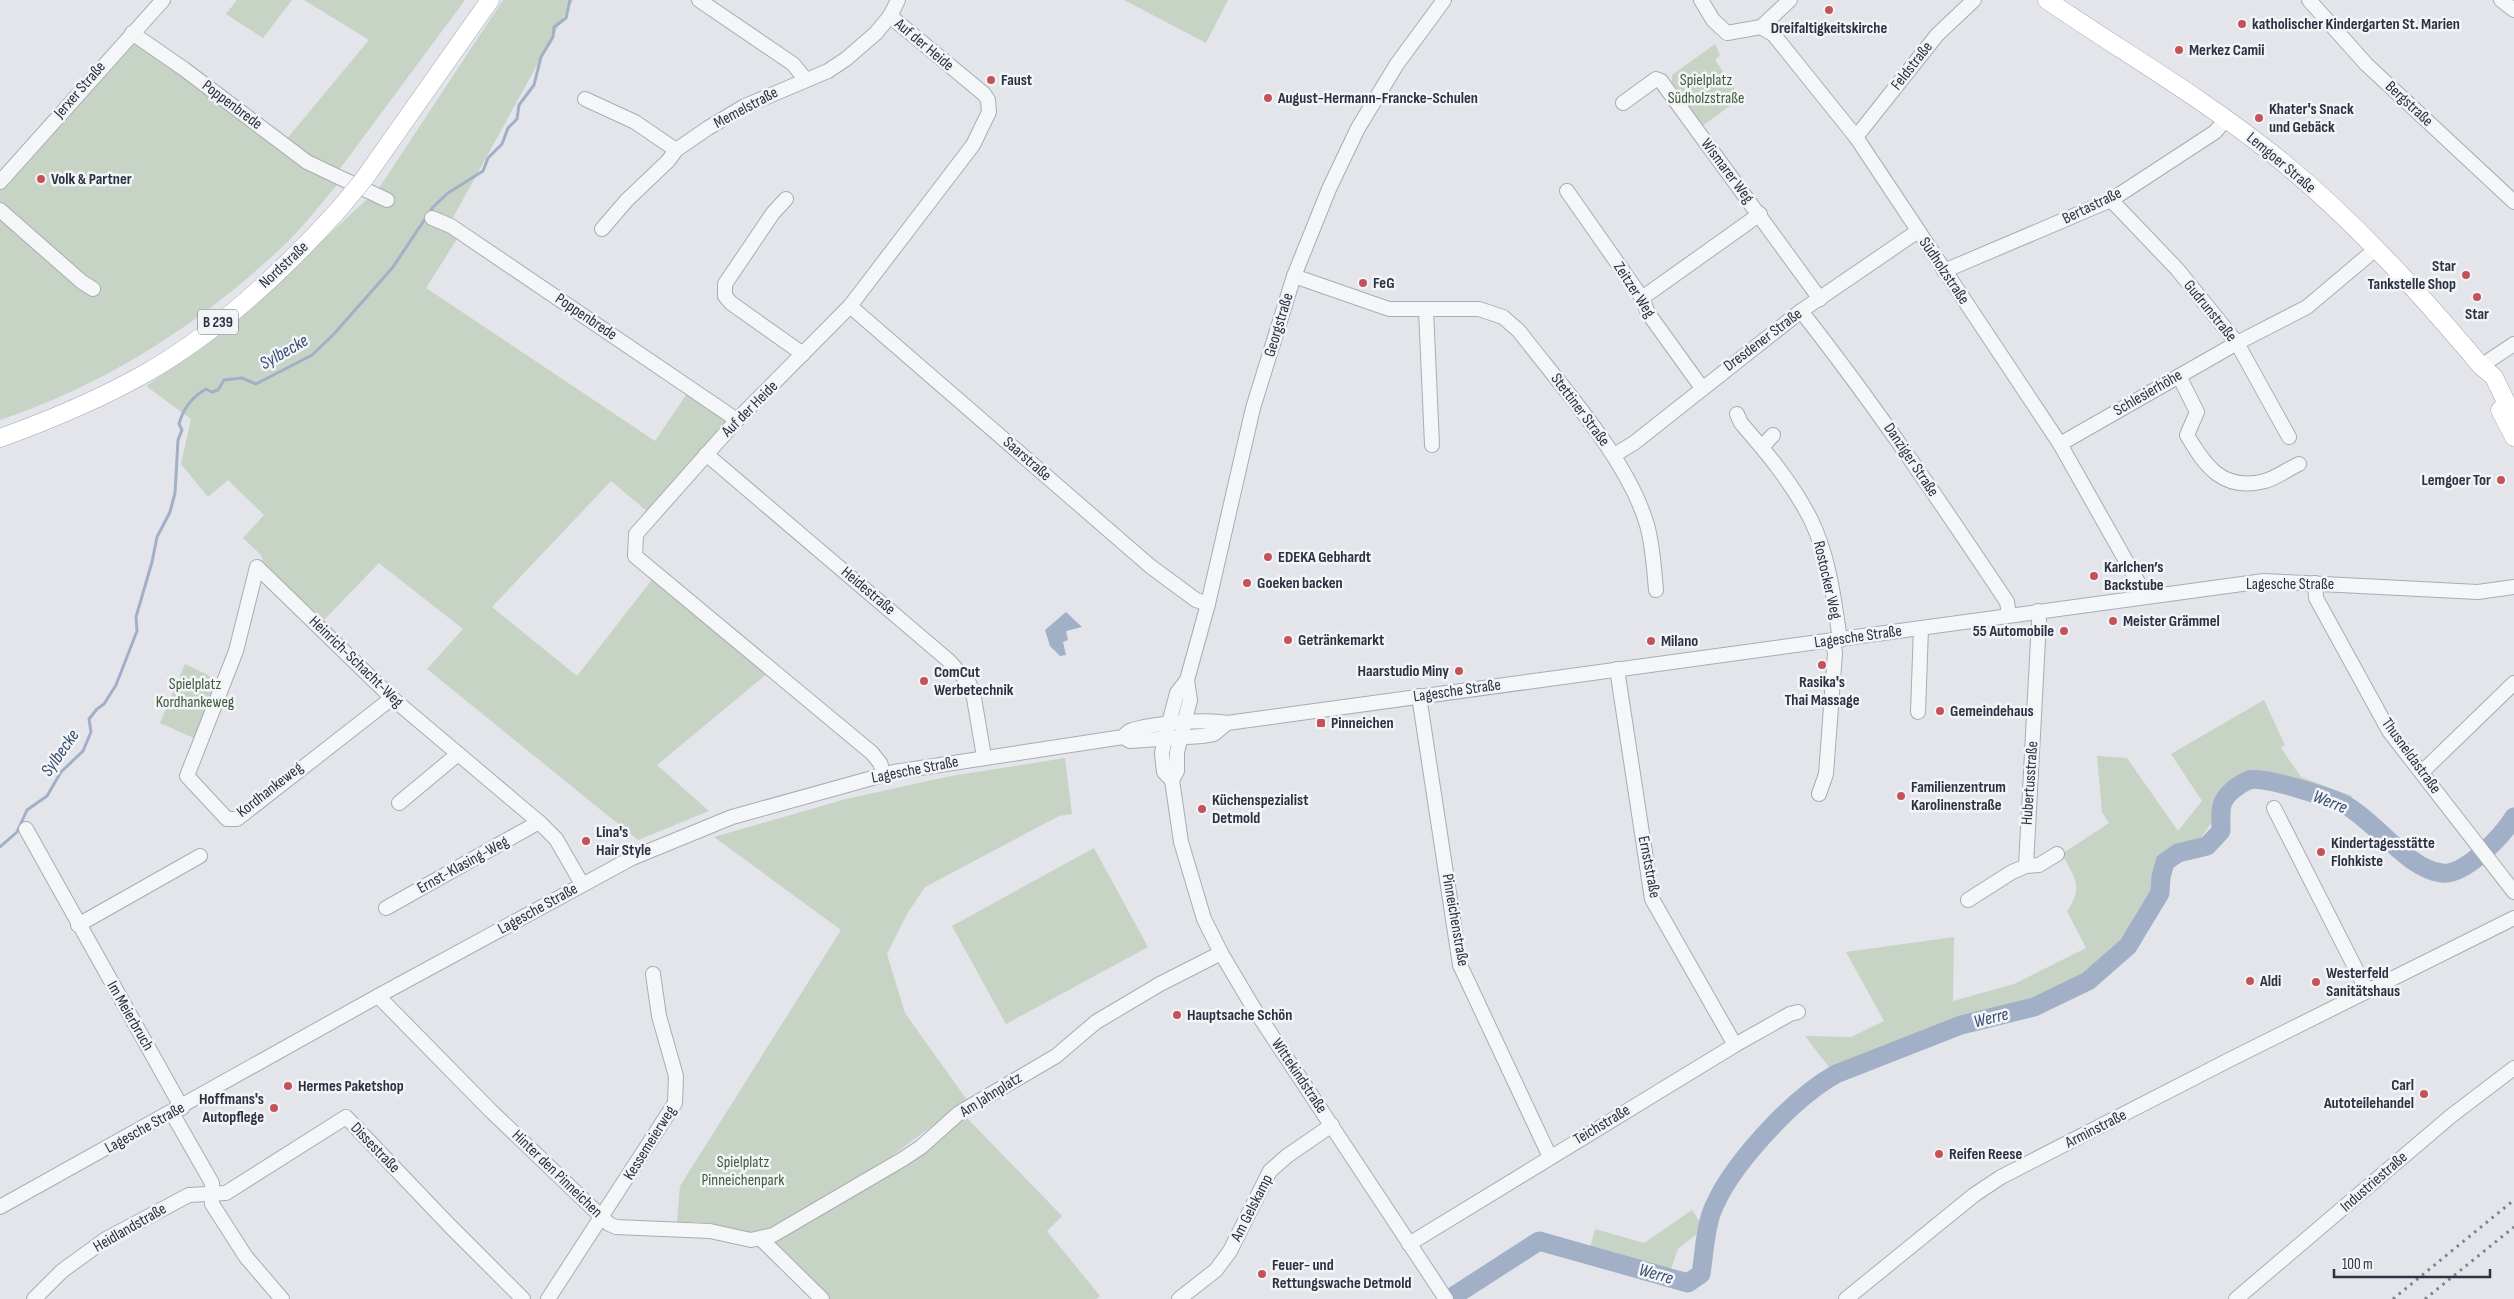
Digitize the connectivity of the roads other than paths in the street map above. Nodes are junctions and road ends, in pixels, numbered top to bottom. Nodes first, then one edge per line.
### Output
1 (163, 0) edge
2 (490, 0) edge
3 (699, 0) edge
4 (898, 0) edge
5 (1444, 0) edge
6 (1701, 0) edge
7 (1790, 0) edge
8 (1974, 0) edge
9 (2047, 0) edge
10 (2309, 0) edge
11 (2501, 0) edge
12 (2514, 10) edge
13 (890, 16) junction
14 (1761, 27) junction
15 (132, 33) junction
16 (806, 80) junction
17 (585, 99) dead end
18 (1623, 103) dead end
19 (2226, 119) junction
20 (1856, 137) junction
21 (676, 150) junction
22 (0, 182) edge
23 (1567, 191) dead end
24 (786, 199) dead end
25 (387, 200) dead end
26 (2111, 200) junction
27 (2514, 202) edge
28 (0, 210) edge
29 (1760, 214) junction
30 (432, 218) dead end
31 (602, 229) dead end
32 (1918, 231) junction
33 (2377, 248) junction
34 (1944, 271) junction
35 (1294, 276) junction
36 (93, 289) dead end
37 (1642, 298) junction
38 (1820, 299) junction
39 (850, 306) junction
40 (1426, 310) junction
41 (1801, 311) junction
42 (2514, 336) edge
43 (2237, 343) junction
44 (2510, 347) edge
45 (803, 354) junction
46 (2481, 366) junction
47 (2179, 376) junction
48 (1702, 388) junction
49 (1737, 414) dead end
50 (2514, 419) edge
51 (737, 420) junction
52 (1774, 435) dead end
53 (2289, 437) dead end
54 (2514, 437) edge
55 (0, 438) edge
56 (2060, 444) junction
57 (1432, 446) dead end
58 (1762, 447) junction
59 (706, 454) junction
60 (1614, 455) junction
61 (2299, 464) dead end
62 (257, 567) joint
63 (2315, 583) junction
64 (2514, 587) edge
65 (1656, 590) dead end
66 (2492, 592) junction
67 (2514, 596) edge
68 (2141, 597) junction
69 (1208, 604) junction
70 (2038, 611) junction
71 (2009, 615) junction
72 (1921, 628) junction
73 (1836, 640) junction
74 (1617, 669) junction
75 (1187, 680) junction
76 (2514, 683) edge
77 (1419, 696) junction
78 (392, 698) junction
79 (1918, 712) dead end
80 (1227, 723) junction
81 (1184, 724) junction
82 (1167, 732) junction
83 (1180, 738) junction
84 (458, 754) junction
85 (984, 757) junction
86 (2422, 772) junction
87 (884, 774) junction
88 (1172, 780) junction
89 (1819, 794) dead end
90 (399, 803) dead end
91 (2274, 808) dead end
92 (539, 822) junction
93 (26, 829) dead end
94 (2057, 854) dead end
95 (200, 856) dead end
96 (2026, 866) junction
97 (582, 884) junction
98 (2514, 892) edge
99 (1968, 900) dead end
100 (386, 908) dead end
101 (2514, 918) edge
102 (78, 925) junction
103 (1221, 953) junction
104 (654, 974) dead end
105 (2367, 992) junction
106 (378, 996) junction
107 (1798, 1012) dead end
108 (1735, 1045) junction
109 (2514, 1068) edge
110 (177, 1110) junction
111 (1332, 1125) junction
112 (1550, 1157) junction
113 (212, 1193) junction
114 (0, 1207) edge
115 (603, 1218) junction
116 (762, 1240) junction
117 (1409, 1244) junction
118 (1443, 1295) edge
119 (34, 1299) edge
120 (282, 1299) edge
121 (523, 1299) edge
122 (548, 1299) edge
123 (822, 1299) edge
124 (1179, 1299) edge
125 (1846, 1299) edge
126 (2236, 1299) edge

1 - 15 street, Jerxer Straße
2 - 55 main road, Nordstraße / B 239, bridge
3 - 16 street
4 - 13 street, Memelstraße
5 - 35 street, Georgstraße
6 - 14 street
7 - 14 street
8 - 20 street, Feldstraße
9 - 19 main road, Lemgoer Straße
10 - 27 street, Bergstraße
11 - 12 street
13 - 16 street, Memelstraße
13 - 39 street, Auf der Heide
14 - 20 street, Südholzstraße
15 - 22 street, Jerxer Straße
15 - 25 street, Poppenbrede
16 - 21 street, Memelstraße
17 - 21 street
18 - 29 street, Wismarer Weg
19 - 26 street, Bertastraße
19 - 33 main road, Lemgoer Straße
20 - 32 street, Südholzstraße
21 - 31 street, Memelstraße
23 - 37 street, Zeitzer Weg
24 - 45 street
26 - 34 street, Bertastraße
26 - 43 street, Gudrunstraße
28 - 36 street
29 - 37 street
29 - 38 street, Wismarer Weg
30 - 51 street, Poppenbrede
32 - 34 street, Südholzstraße
32 - 38 street, Dresdener Straße
33 - 43 street, Schlesierhöhe
33 - 46 main road, Lemgoer Straße
34 - 56 street, Südholzstraße
35 - 40 street, Stettiner Straße
35 - 69 street, Georgstraße
37 - 48 street, Zeitzer Weg
38 - 41 street, Dresdener Straße
39 - 45 street, Auf der Heide
39 - 69 street, Saarstraße
40 - 57 street
40 - 60 street, Stettiner Straße
41 - 48 street, Dresdener Straße
41 - 71 street, Danziger Straße
42 - 44 street
43 - 47 street, Schlesierhöhe
43 - 53 street, Gudrunstraße
44 - 46 street
45 - 51 street, Auf der Heide
46 - 50 main road, Lemgoer Straße
46 - 54 main road, Lemgoer Straße
47 - 56 street, Schlesierhöhe
47 - 61 street
48 - 60 street, Dresdener Straße
49 - 58 street, Rostocker Weg
51 - 59 street, Auf der Heide
52 - 58 street
56 - 68 street, Südholzstraße
58 - 73 street, Rostocker Weg
59 - 85 street, Heidestraße
59 - 87 street, Auf der Heide
60 - 65 street, Stettiner Straße
62 - 78 street, Heinrich-Schacht-Weg
62 - 78 street, Kordhankeweg
63 - 66 street, Lagesche Straße
63 - 68 street, Lagesche Straße
63 - 86 street, Thusneldastraße
64 - 66 street, Lagesche Straße
66 - 67 street, Lagesche Straße
68 - 70 street, Lagesche Straße
69 - 75 street, Georgstraße
70 - 71 street, Lagesche Straße
70 - 96 street, Hubertusstraße
71 - 72 street, Lagesche Straße
72 - 73 street, Lagesche Straße
72 - 79 street
73 - 74 street, Lagesche Straße
73 - 89 street, Rostocker Weg
74 - 77 street, Lagesche Straße
74 - 108 street, Ernststraße
75 - 81 street, Georgstraße
75 - 82 street, Georgstraße
76 - 86 street
77 - 80 street, Lagesche Straße
77 - 112 street, Pinneichenstraße
78 - 84 street, Heinrich-Schacht-Weg
80 - 81 street, Lagesche Straße
80 - 83 street, Lagesche Straße
81 - 82 street, Lagesche Straße
81 - 83 street, Wittekindstraße
82 - 83 street, Lagesche Straße
82 - 85 street, Lagesche Straße
82 - 88 street, Wittekindstraße
83 - 88 street, Wittekindstraße
84 - 90 street
84 - 92 street, Heinrich-Schacht-Weg
85 - 87 street, Lagesche Straße
86 - 98 street, Thusneldastraße
87 - 97 street, Lagesche Straße
88 - 103 street, Wittekindstraße
91 - 105 street
92 - 97 street, Heinrich-Schacht-Weg
92 - 100 street, Ernst-Klasing-Weg
93 - 102 street, Im Meierbruch
94 - 96 street
95 - 102 street
96 - 99 street
97 - 106 street, Lagesche Straße
101 - 105 street, Arminstraße
102 - 110 street, Im Meierbruch
103 - 111 street, Wittekindstraße
103 - 116 street, Am Jahnplatz
104 - 115 street, Kessemeierweg
105 - 125 street, Arminstraße
106 - 110 street, Lagesche Straße
106 - 115 street, Hinter den Pinneichen
107 - 108 street, Teichstraße
108 - 112 street, Teichstraße
109 - 126 street, Industriestraße
110 - 113 street
110 - 114 street, Lagesche Straße
111 - 117 street, Wittekindstraße
111 - 124 street, Am Gelskamp
112 - 117 street, Teichstraße
113 - 119 street, Heidlandstraße
113 - 120 street
113 - 121 street, Dissestraße
115 - 116 street, Hinter den Pinneichen
115 - 122 street, Kessemeierweg
116 - 123 street
117 - 118 street, Wittekindstraße

